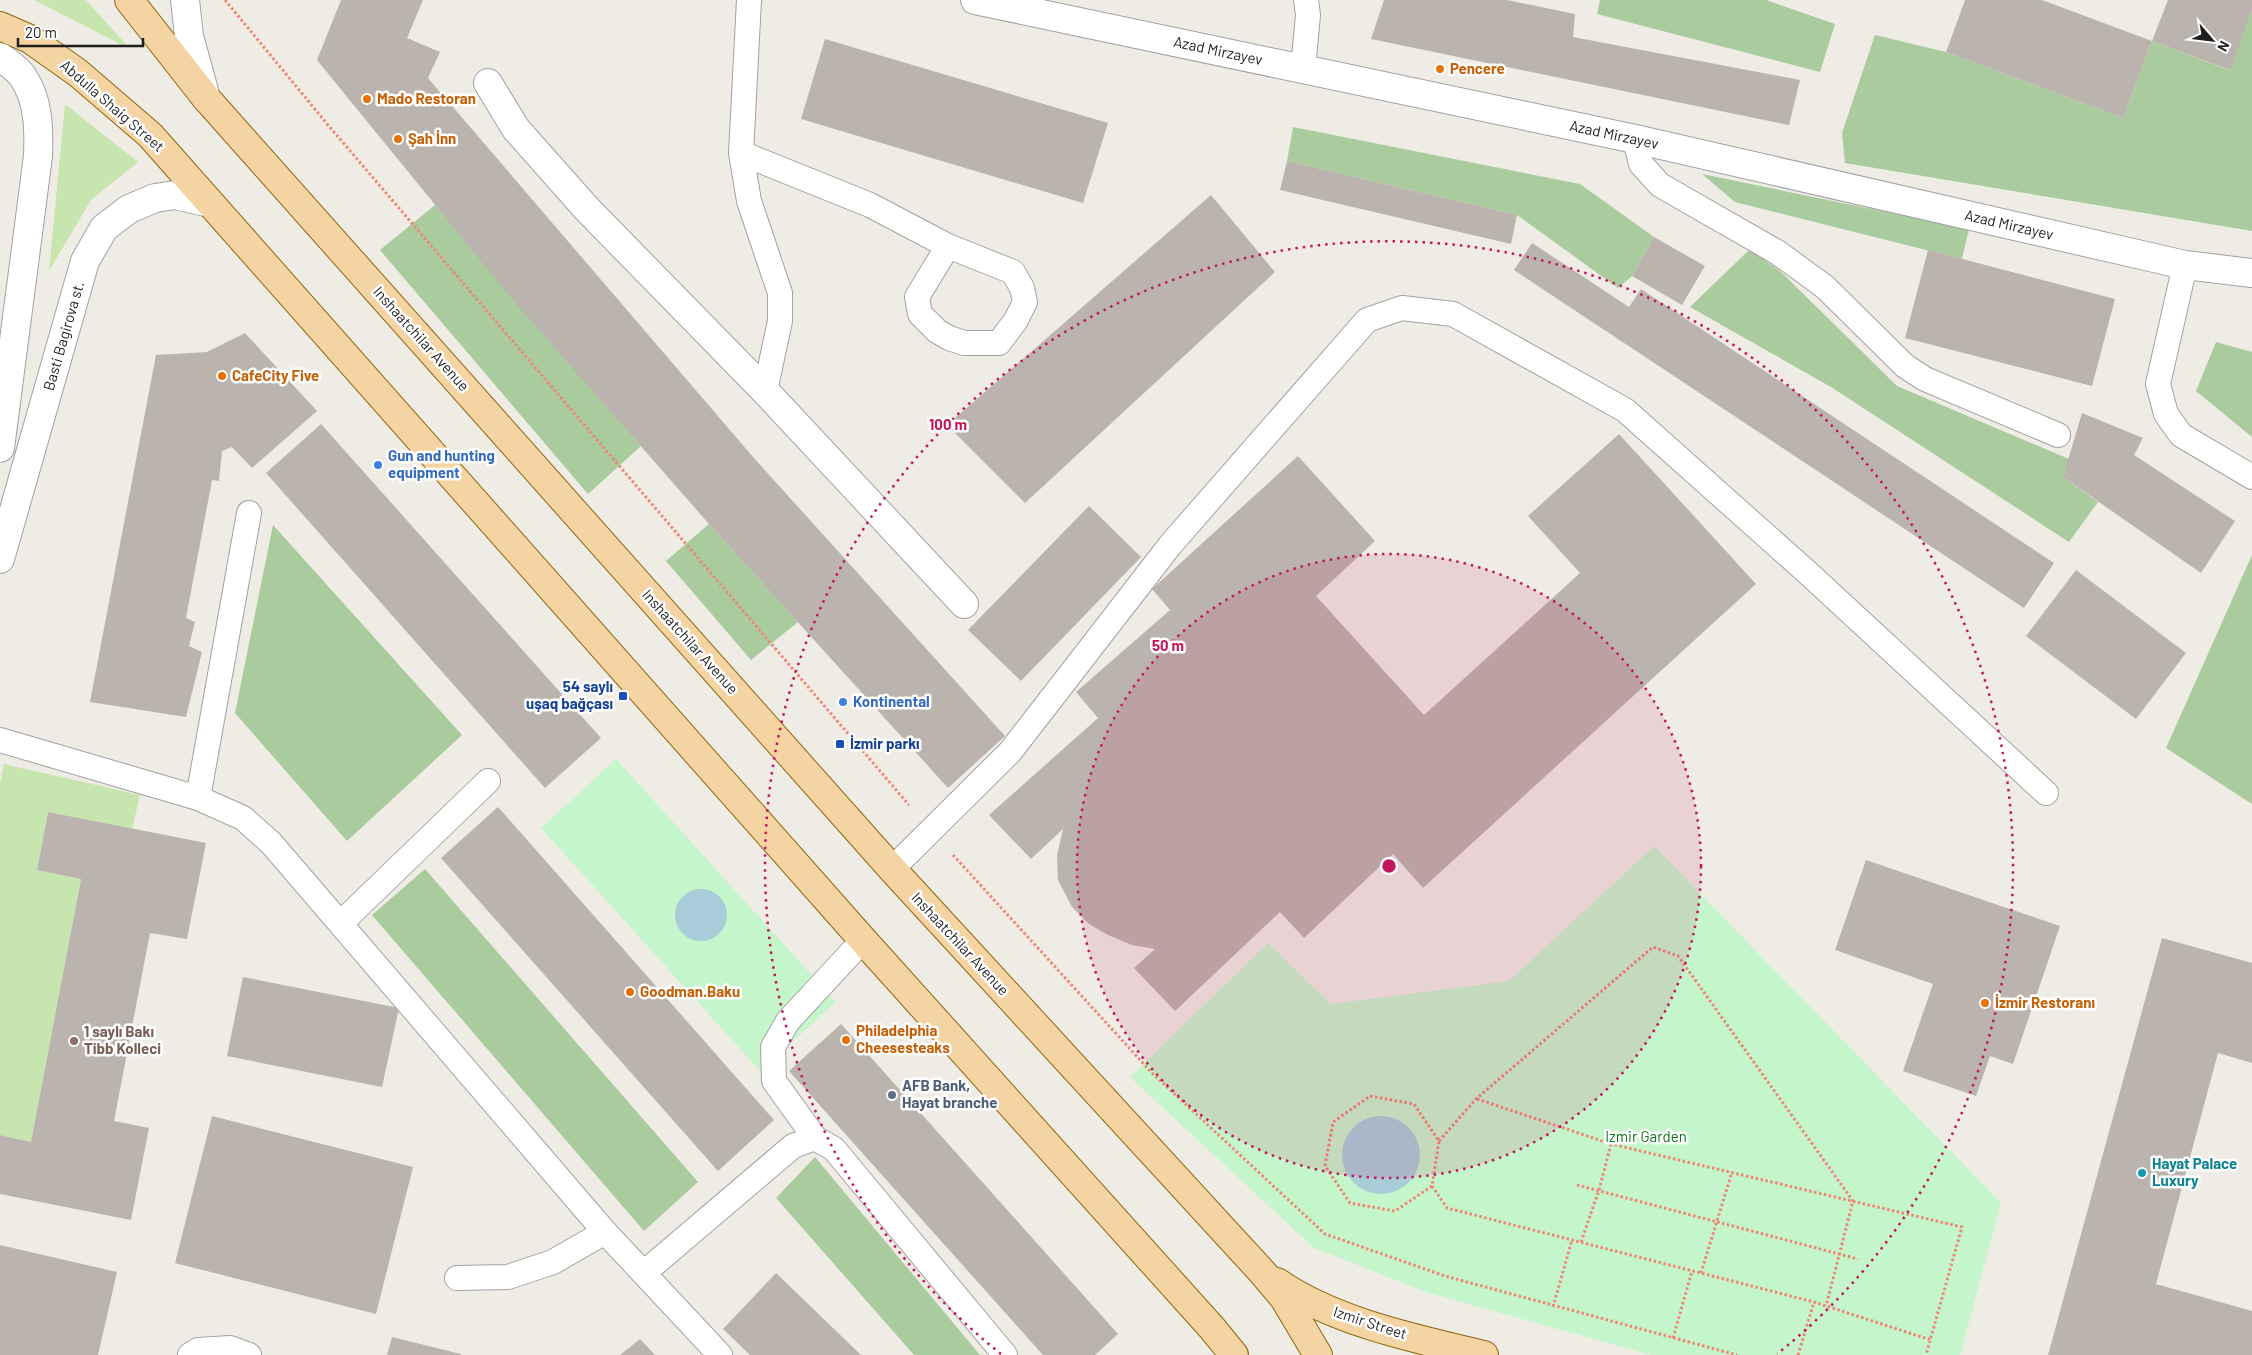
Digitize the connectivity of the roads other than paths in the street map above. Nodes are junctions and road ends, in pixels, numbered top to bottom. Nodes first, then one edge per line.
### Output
1 (129, 0) edge
2 (186, 0) edge
3 (749, 0) edge
4 (975, 0) edge
5 (1306, 0) edge
6 (0, 26) edge
7 (0, 57) edge
8 (1303, 69) junction
9 (488, 84) dead end
10 (206, 98) junction
11 (1635, 139) junction
12 (741, 153) junction
13 (210, 203) junction
14 (948, 246) junction
15 (2185, 265) junction
16 (2252, 273) edge
17 (765, 391) junction
18 (2058, 435) dead end
19 (0, 448) edge
20 (2252, 477) edge
21 (250, 513) dead end
22 (0, 559) edge
23 (964, 604) dead end
24 (0, 740) edge
25 (488, 781) dead end
26 (2046, 793) dead end
27 (198, 798) junction
28 (892, 869) junction
29 (341, 923) junction
30 (863, 940) junction
31 (814, 1138) junction
32 (605, 1232) junction
33 (645, 1272) junction
34 (1264, 1273) junction
35 (457, 1278) dead end
36 (1212, 1328) junction
37 (190, 1355) edge
38 (250, 1355) edge
39 (720, 1355) edge
40 (1005, 1355) edge
41 (1234, 1355) edge
42 (1249, 1355) edge
43 (1318, 1355) edge
44 (1484, 1355) edge

1 - 10 main road, Inshaatchilar Avenue
2 - 10 street
3 - 12 lane
4 - 8 street, Azad Mirzayev
5 - 8 lane
6 - 13 main road, Abdulla Shaig Street
7 - 19 street
8 - 11 street, Azad Mirzayev
9 - 17 street
10 - 28 main road, Inshaatchilar Avenue
11 - 15 street, Azad Mirzayev
11 - 18 lane
12 - 14 lane
12 - 17 lane
13 - 22 street, Basti Bagirova st.
13 - 30 main road
14 - 14 lane
15 - 16 street, Azad Mirzayev
15 - 20 lane
17 - 23 street
21 - 27 lane
24 - 27 lane
25 - 29 lane
26 - 28 lane
27 - 29 lane
28 - 34 main road, Inshaatchilar Avenue
29 - 32 lane
30 - 31 lane
30 - 36 main road
31 - 33 lane
31 - 40 lane
32 - 33 lane
32 - 35 lane
33 - 39 lane
34 - 43 main road
34 - 44 main road, Izmir Street
36 - 41 main road
36 - 42 main road
37 - 38 lane

